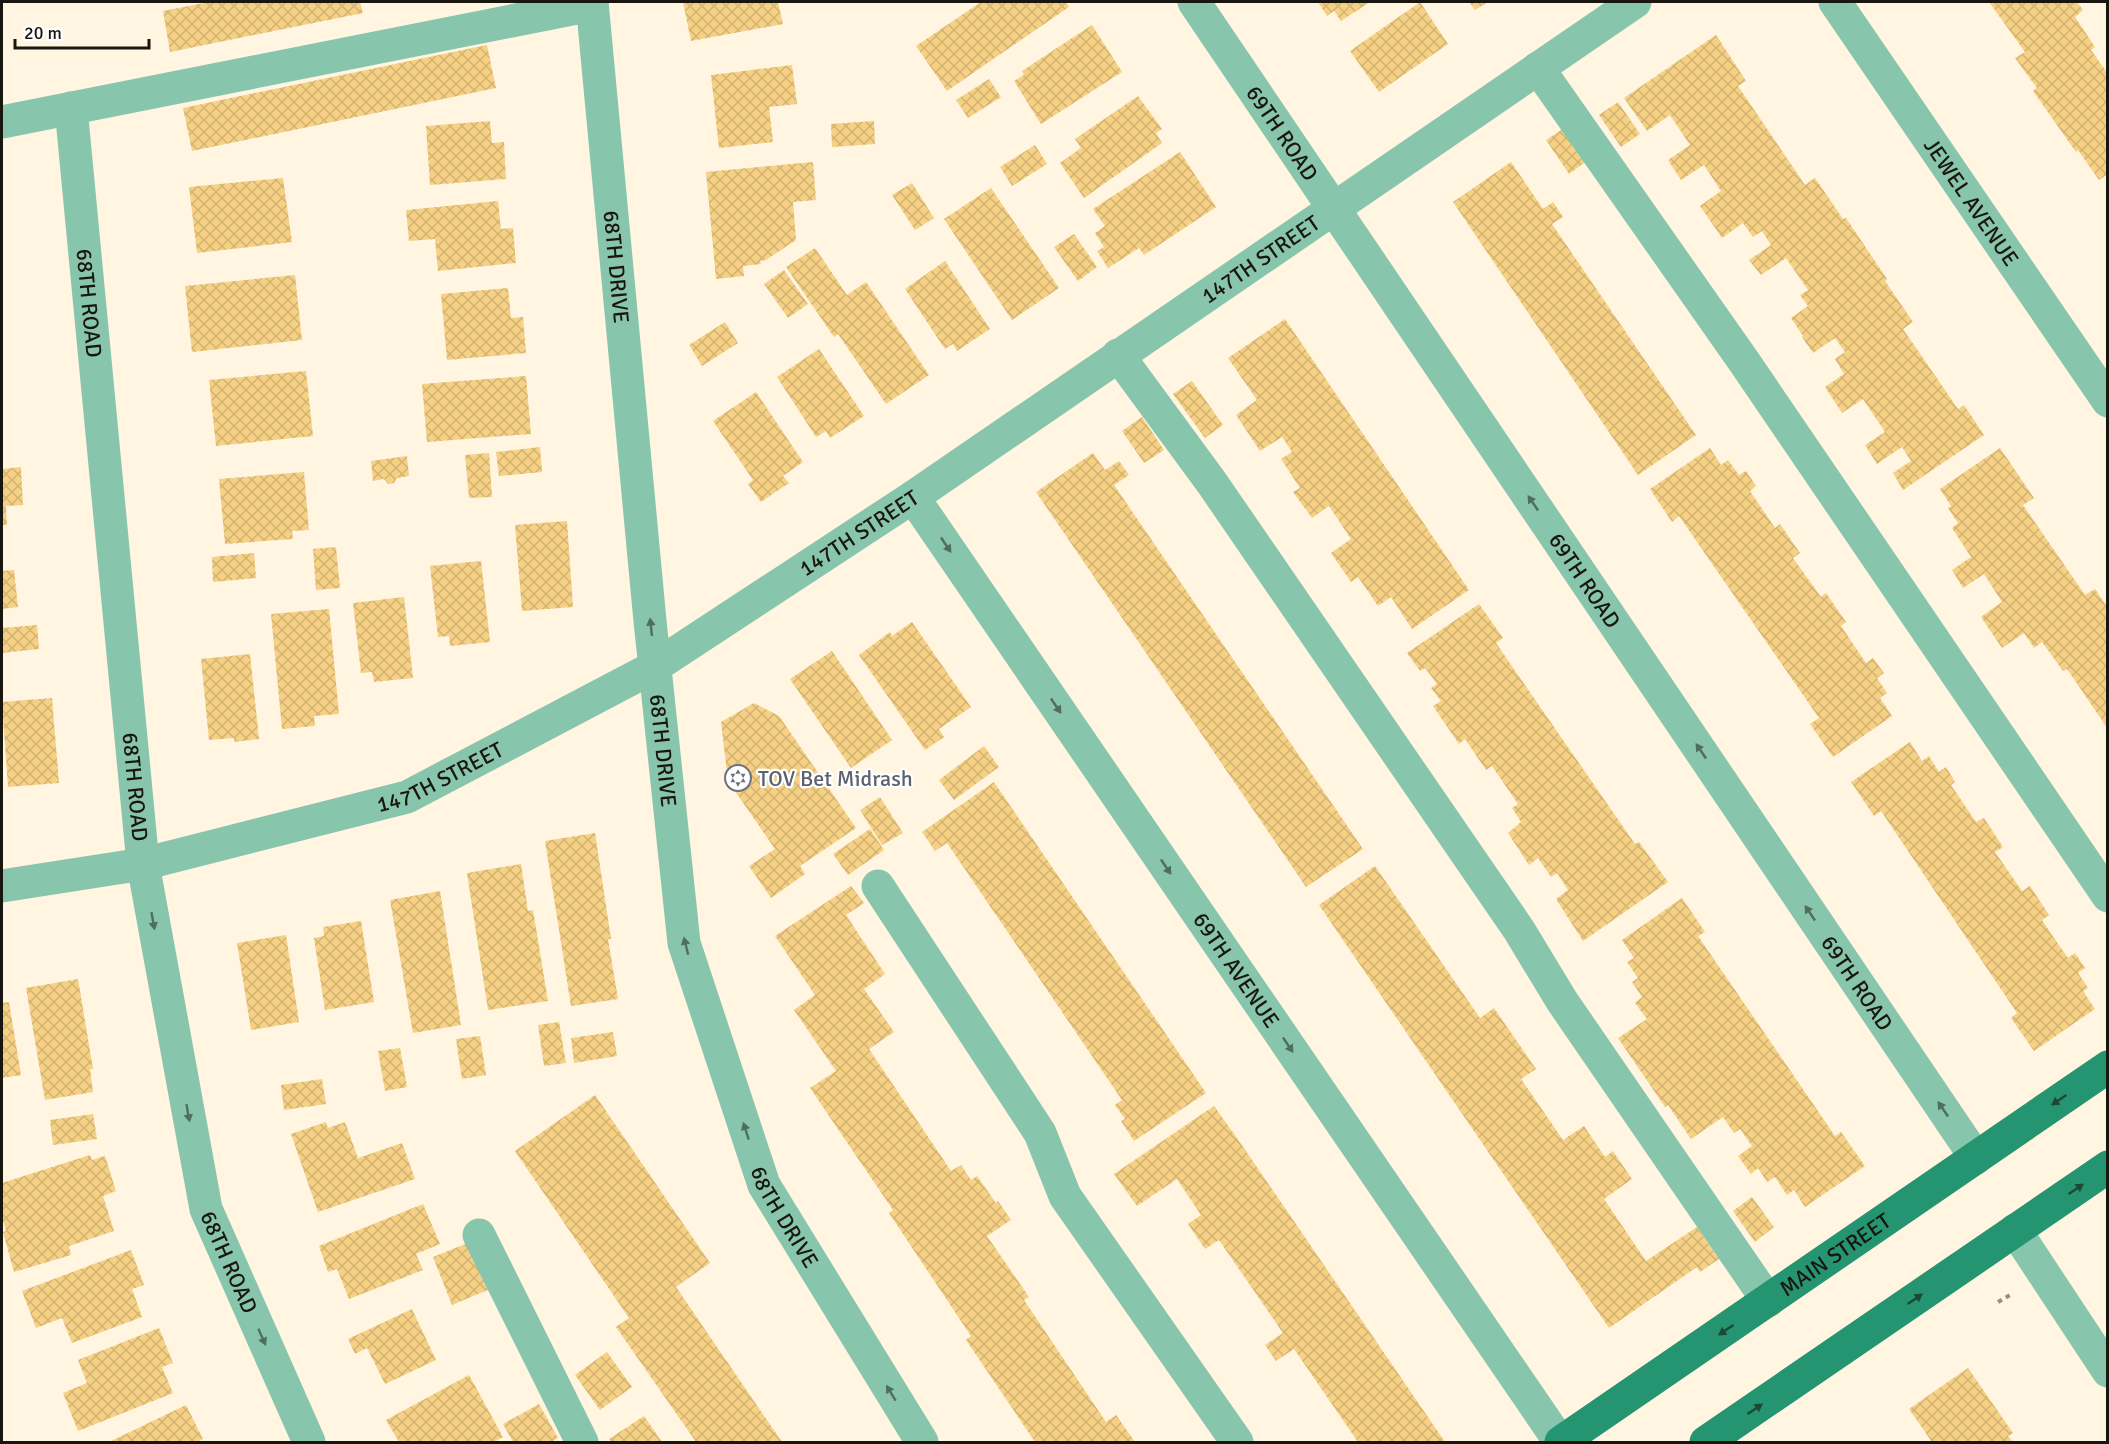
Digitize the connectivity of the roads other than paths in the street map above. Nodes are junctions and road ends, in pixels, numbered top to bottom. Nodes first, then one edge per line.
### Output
1 (1194, 2) edge
2 (1635, 2) edge
3 (1835, 2) edge
4 (592, 3) edge
5 (1538, 68) junction
6 (71, 108) junction
7 (2, 122) edge
8 (1334, 208) junction
9 (1118, 355) junction
10 (2108, 401) edge
11 (913, 497) junction
12 (654, 667) junction
13 (143, 864) junction
14 (2, 886) edge
15 (878, 886) dead end
16 (2108, 896) edge
17 (2108, 1067) edge
18 (1976, 1158) junction
19 (2108, 1167) edge
20 (2016, 1230) junction
21 (479, 1235) dead end
22 (1768, 1301) junction
23 (2108, 1371) edge
24 (309, 1443) edge
25 (582, 1443) edge
26 (922, 1443) edge
27 (1237, 1443) edge
28 (1560, 1443) edge
29 (1706, 1443) edge

1 - 8 street, 69TH ROAD
2 - 5 street, 147TH STREET
3 - 10 street, JEWEL AVENUE
4 - 6 street
12 -> 4 street, 68TH DRIVE
5 - 8 street, 147TH STREET
5 - 16 street
6 - 7 street
6 - 13 street, 68TH ROAD
8 - 9 street, 147TH STREET
18 -> 8 street, 69TH ROAD
9 - 11 street, 147TH STREET
9 - 22 street
11 - 12 street, 147TH STREET
11 -> 28 street, 69TH AVENUE
12 - 13 street, 147TH STREET
26 -> 12 street, 68TH DRIVE
13 - 14 street, 147TH STREET
13 -> 24 street, 68TH ROAD
15 - 27 street
17 -> 18 main road, MAIN STREET
18 - 22 main road, MAIN STREET
20 -> 19 main road
20 - 23 street
29 -> 20 main road
21 - 25 street
22 -> 28 main road, MAIN STREET

